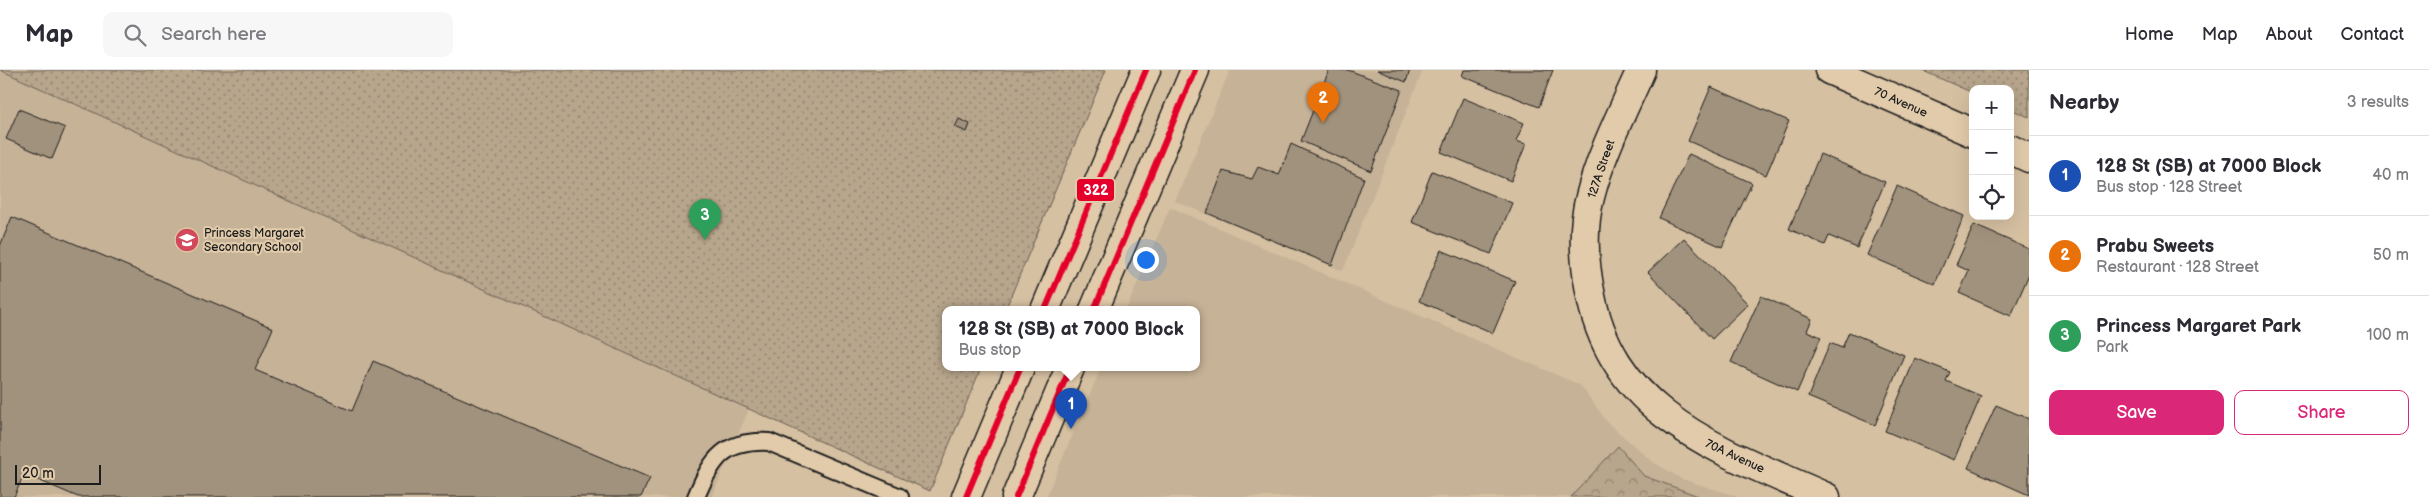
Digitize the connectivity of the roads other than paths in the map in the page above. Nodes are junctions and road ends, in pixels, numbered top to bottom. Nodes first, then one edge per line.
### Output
1 (1146, 70) edge
2 (1195, 70) edge
3 (1641, 70) edge
4 (1829, 70) edge
5 (1969, 131) edge
6 (2014, 151) edge
7 (2029, 158) edge
8 (1047, 306) edge
9 (1096, 306) edge
10 (1019, 371) edge
11 (1069, 371) edge
12 (1650, 404) joint
13 (696, 497) edge
14 (900, 497) edge
15 (966, 497) edge
16 (1016, 497) edge
17 (1826, 497) edge

1 - 8 main road
2 - 9 main road
3 - 12 main road, 127A Street
4 - 5 main road, 70 Avenue
6 - 7 main road
10 - 15 main road
11 - 16 main road
12 - 17 main road, 70A Avenue
13 - 14 lane

